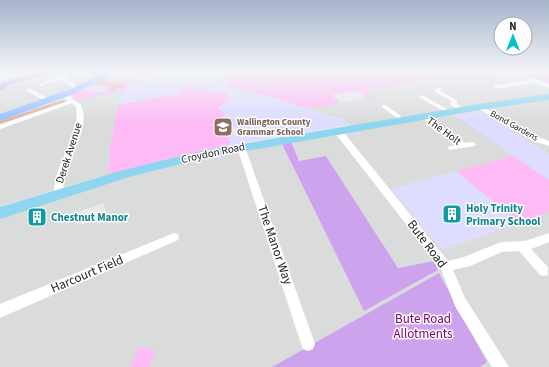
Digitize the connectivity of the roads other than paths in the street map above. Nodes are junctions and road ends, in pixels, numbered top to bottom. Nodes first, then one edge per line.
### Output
1 (81, 88) edge
2 (29, 90) dead end
3 (77, 90) joint
4 (549, 97) edge
5 (70, 99) junction
6 (49, 101) junction
7 (392, 104) dead end
8 (384, 106) junction
9 (479, 107) junction
10 (375, 108) dead end
11 (462, 110) junction
12 (449, 112) junction
13 (423, 116) junction
14 (0, 118) edge
15 (403, 120) junction
16 (0, 127) edge
17 (338, 131) junction
18 (549, 144) edge
19 (241, 147) junction
20 (452, 148) dead end
21 (59, 195) junction
22 (0, 213) edge
23 (174, 237) dead end
24 (549, 237) edge
25 (522, 247) junction
26 (446, 266) junction
27 (544, 271) dead end
28 (0, 311) edge
29 (308, 344) dead end
30 (501, 367) edge

1 - 3 main road
2 - 6 street
3 - 5 main road
4 - 9 highway, Croydon Road
5 - 6 main road
5 - 16 street
5 - 21 street, Derek Avenue
6 - 14 main road
7 - 8 street
8 - 10 street
8 - 15 street
9 - 11 highway, Croydon Road
9 - 18 street, Bond Gardens
11 - 12 highway, Croydon Road
11 - 12 street
12 - 13 highway, Croydon Road
13 - 15 highway, Croydon Road
13 - 20 street, The Holt
15 - 17 highway, Croydon Road
17 - 19 highway, Croydon Road
17 - 26 street, Bute Road
19 - 21 highway, Croydon Road
19 - 29 street, The Manor Way
21 - 22 highway, Croydon Road
23 - 28 street, Harcourt Field
24 - 25 street
25 - 26 street
25 - 27 street
26 - 30 street, Bute Road

